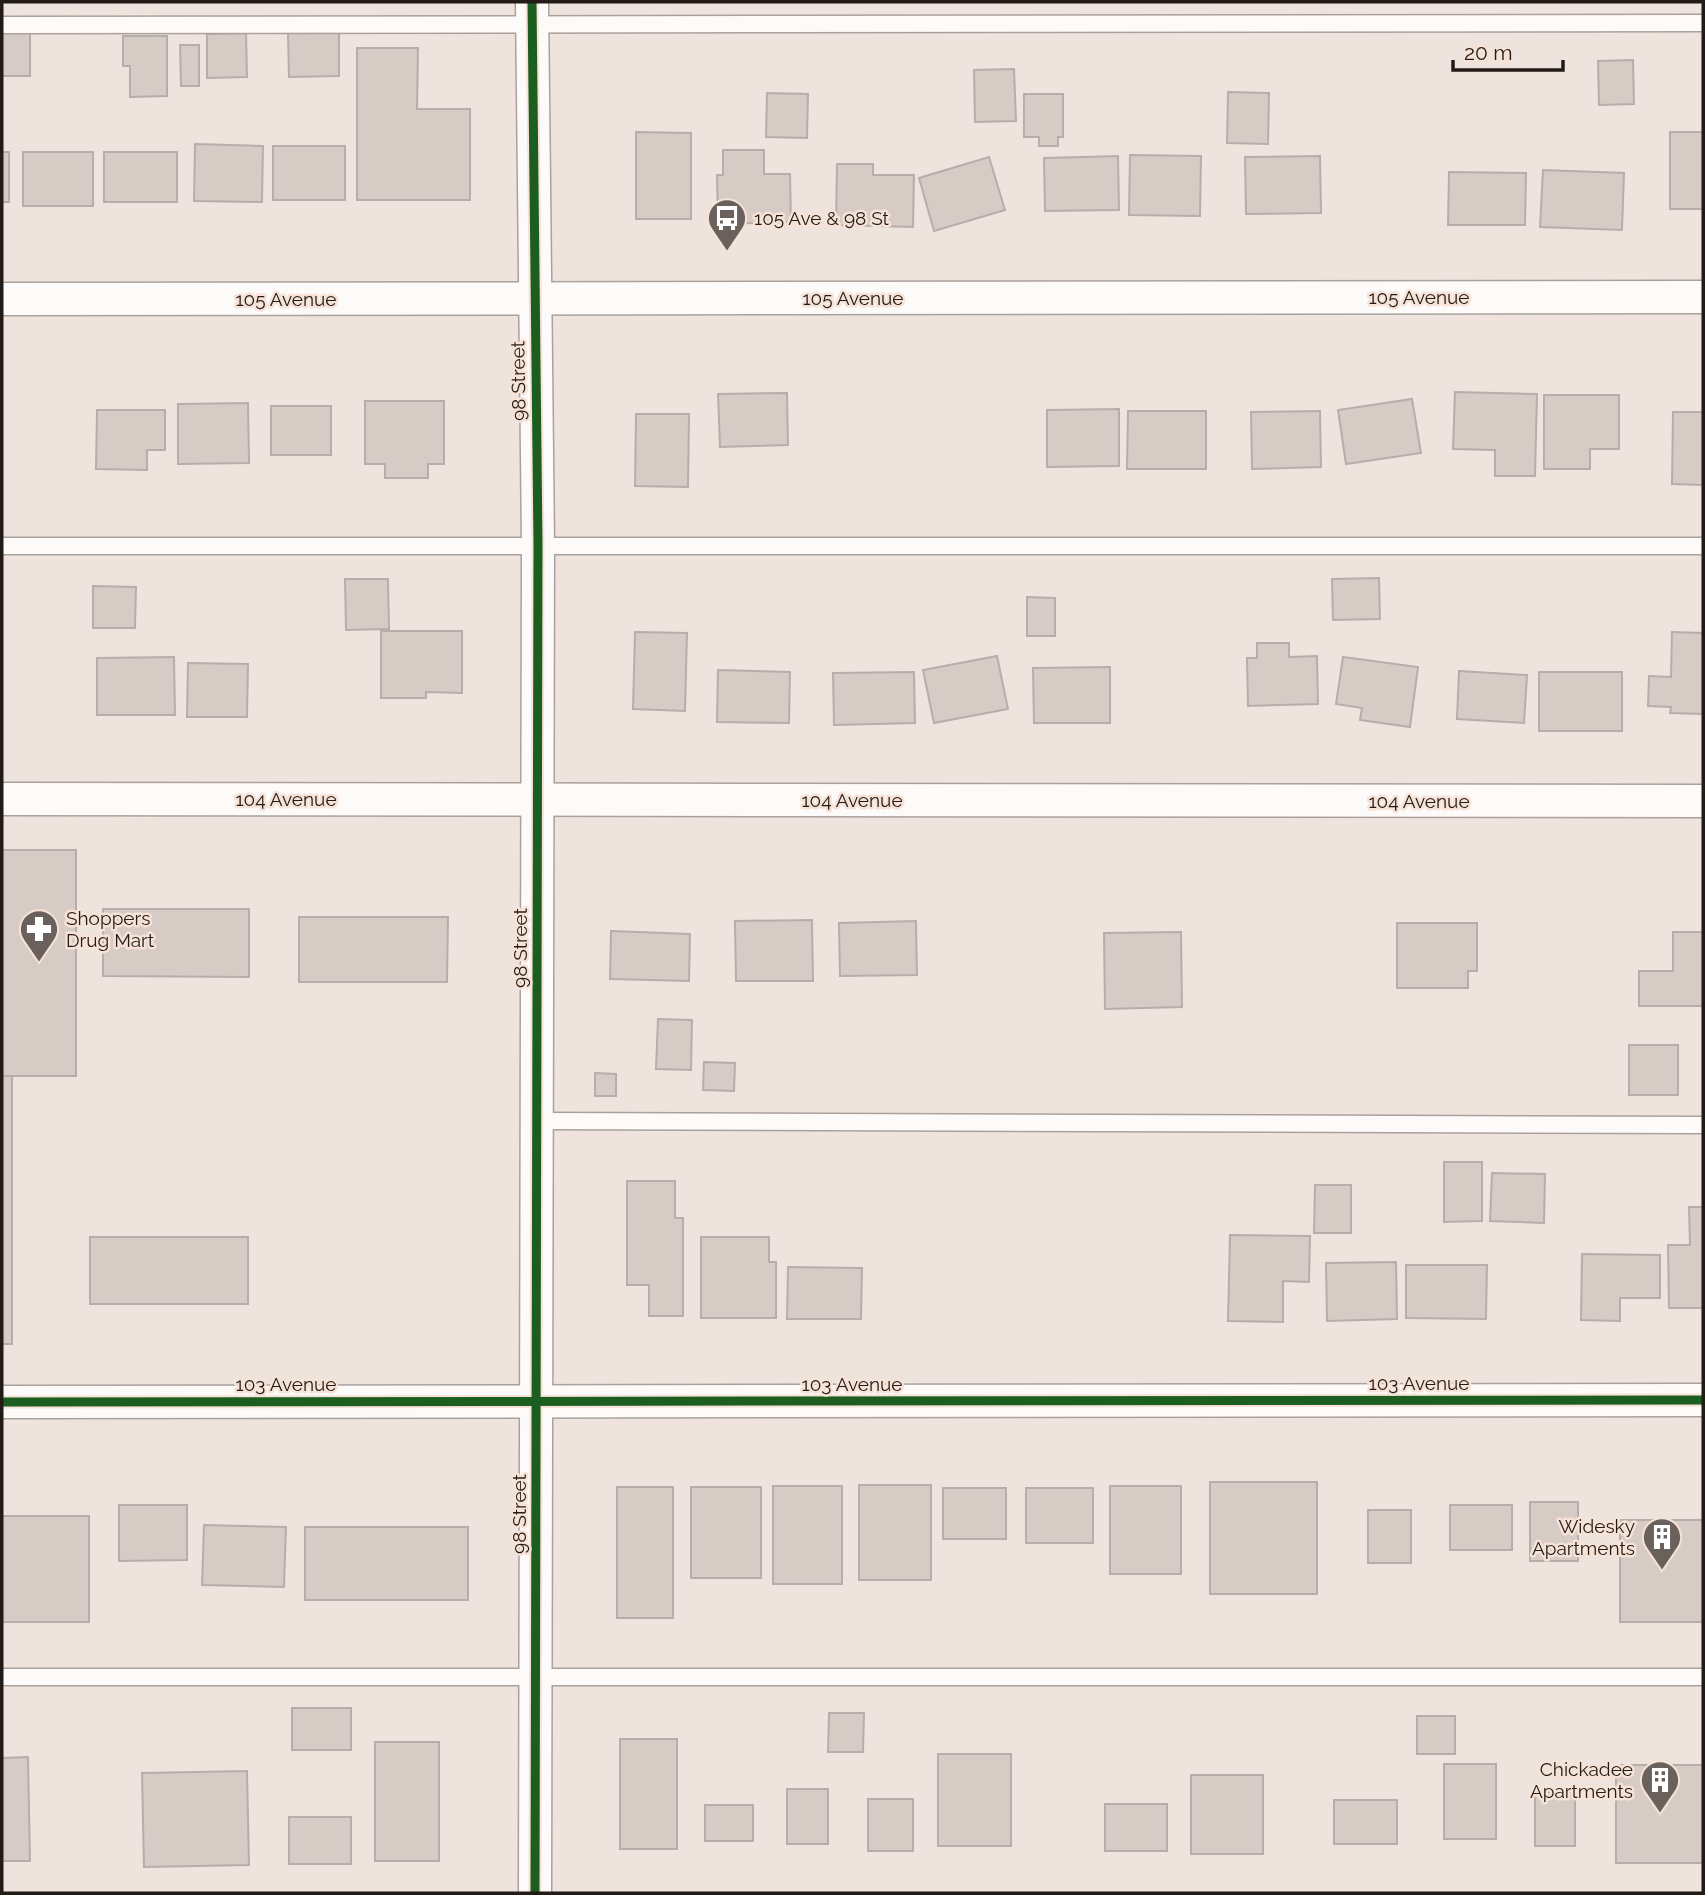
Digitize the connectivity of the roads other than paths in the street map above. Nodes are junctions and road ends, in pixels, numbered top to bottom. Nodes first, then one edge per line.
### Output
1 (532, 14) edge
2 (1703, 23) edge
3 (2, 25) edge
4 (1703, 297) edge
5 (2, 299) edge
6 (534, 299) junction
7 (538, 545) junction
8 (2, 546) edge
9 (1703, 546) edge
10 (2, 799) edge
11 (537, 800) junction
12 (1703, 801) edge
13 (538, 1121) junction
14 (1703, 1125) edge
15 (1703, 1399) edge
16 (2, 1402) edge
17 (538, 1402) junction
18 (2, 1677) edge
19 (1703, 1677) edge
20 (536, 1678) junction
21 (535, 1893) edge

1 - 2 lane
1 - 3 lane
1 - 6 street, 98 Street
4 - 6 street, 105 Avenue
5 - 6 street, 105 Avenue
6 - 7 street, 98 Street
7 - 8 lane
7 - 9 lane
7 - 11 street, 98 Street
10 - 11 street, 104 Avenue
11 - 12 street, 104 Avenue
11 - 13 street, 98 Street
13 - 14 lane
13 - 17 street, 98 Street
15 - 17 street, 103 Avenue
16 - 17 street, 103 Avenue
17 - 20 street, 98 Street
18 - 20 lane
19 - 20 lane
20 - 21 street, 98 Street

